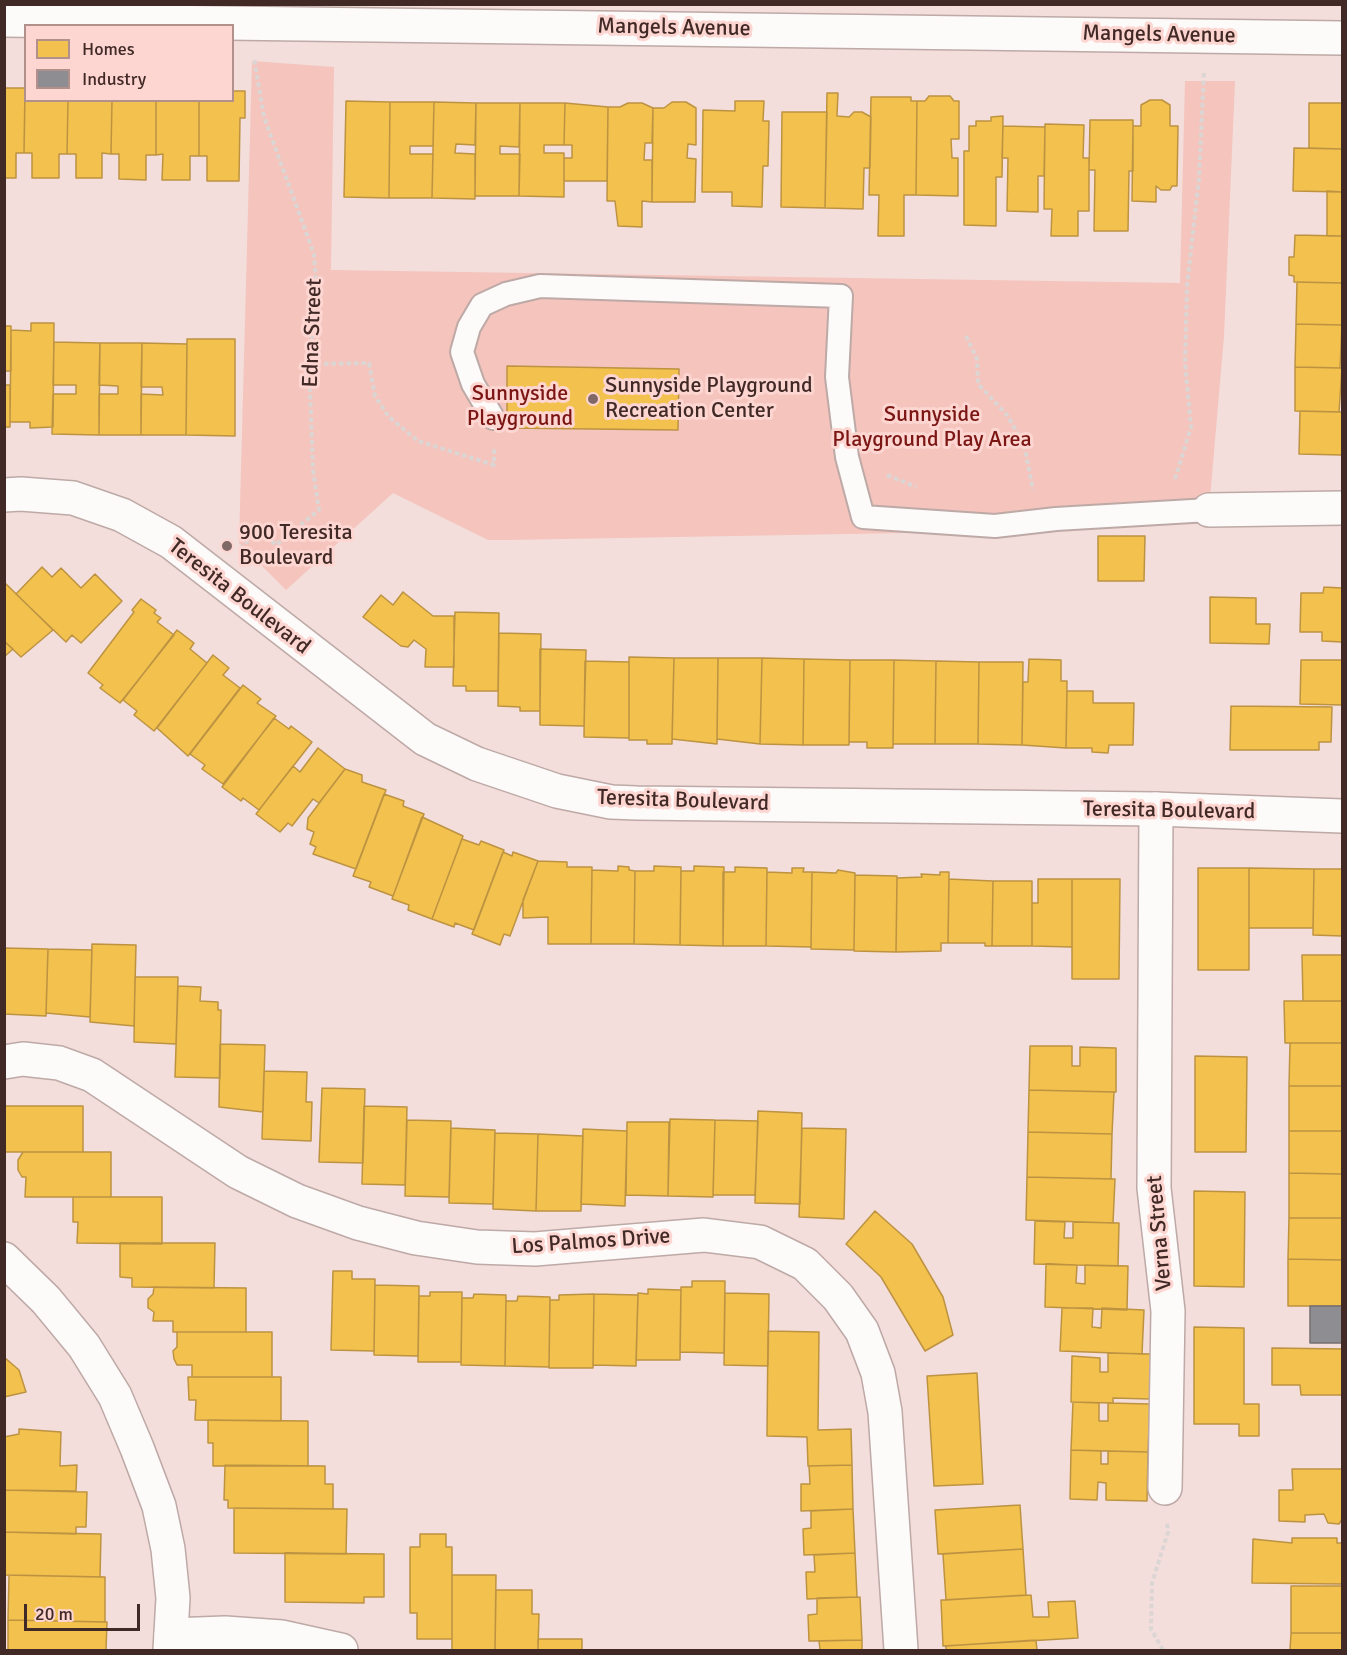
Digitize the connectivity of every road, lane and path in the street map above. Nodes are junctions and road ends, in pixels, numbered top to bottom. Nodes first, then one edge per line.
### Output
1 (4, 20) edge
2 (249, 22) junction
3 (1342, 38) edge
4 (1204, 67) dead end
5 (966, 336) dead end
6 (309, 364) junction
7 (493, 418) dead end
8 (494, 465) dead end
9 (887, 475) dead end
10 (1168, 483) dead end
11 (1033, 491) junction
12 (927, 492) dead end
13 (1022, 492) dead end
14 (1045, 492) dead end
15 (4, 495) edge
16 (1342, 508) edge
17 (1209, 510) joint
18 (240, 549) dead end
19 (1156, 809) junction
20 (1342, 816) edge
21 (4, 1062) edge
22 (4, 1260) edge
23 (1166, 1488) joint
24 (171, 1643) edge
25 (341, 1650) edge
26 (901, 1650) edge
27 (1163, 1650) edge

1 - 2 street, Mangels Avenue
2 - 3 street, Mangels Avenue
2 - 6 path, Edna Street
4 - 10 path
5 - 11 path
6 - 8 path
6 - 18 path, Edna Street
7 - 17 lane
9 - 12 path
11 - 13 path
11 - 14 path
15 - 19 street, Teresita Boulevard
16 - 17 street
19 - 20 street, Teresita Boulevard
19 - 23 street, Verna Street
21 - 26 street, Los Palmos Drive
22 - 24 street
23 - 27 path
24 - 25 street

